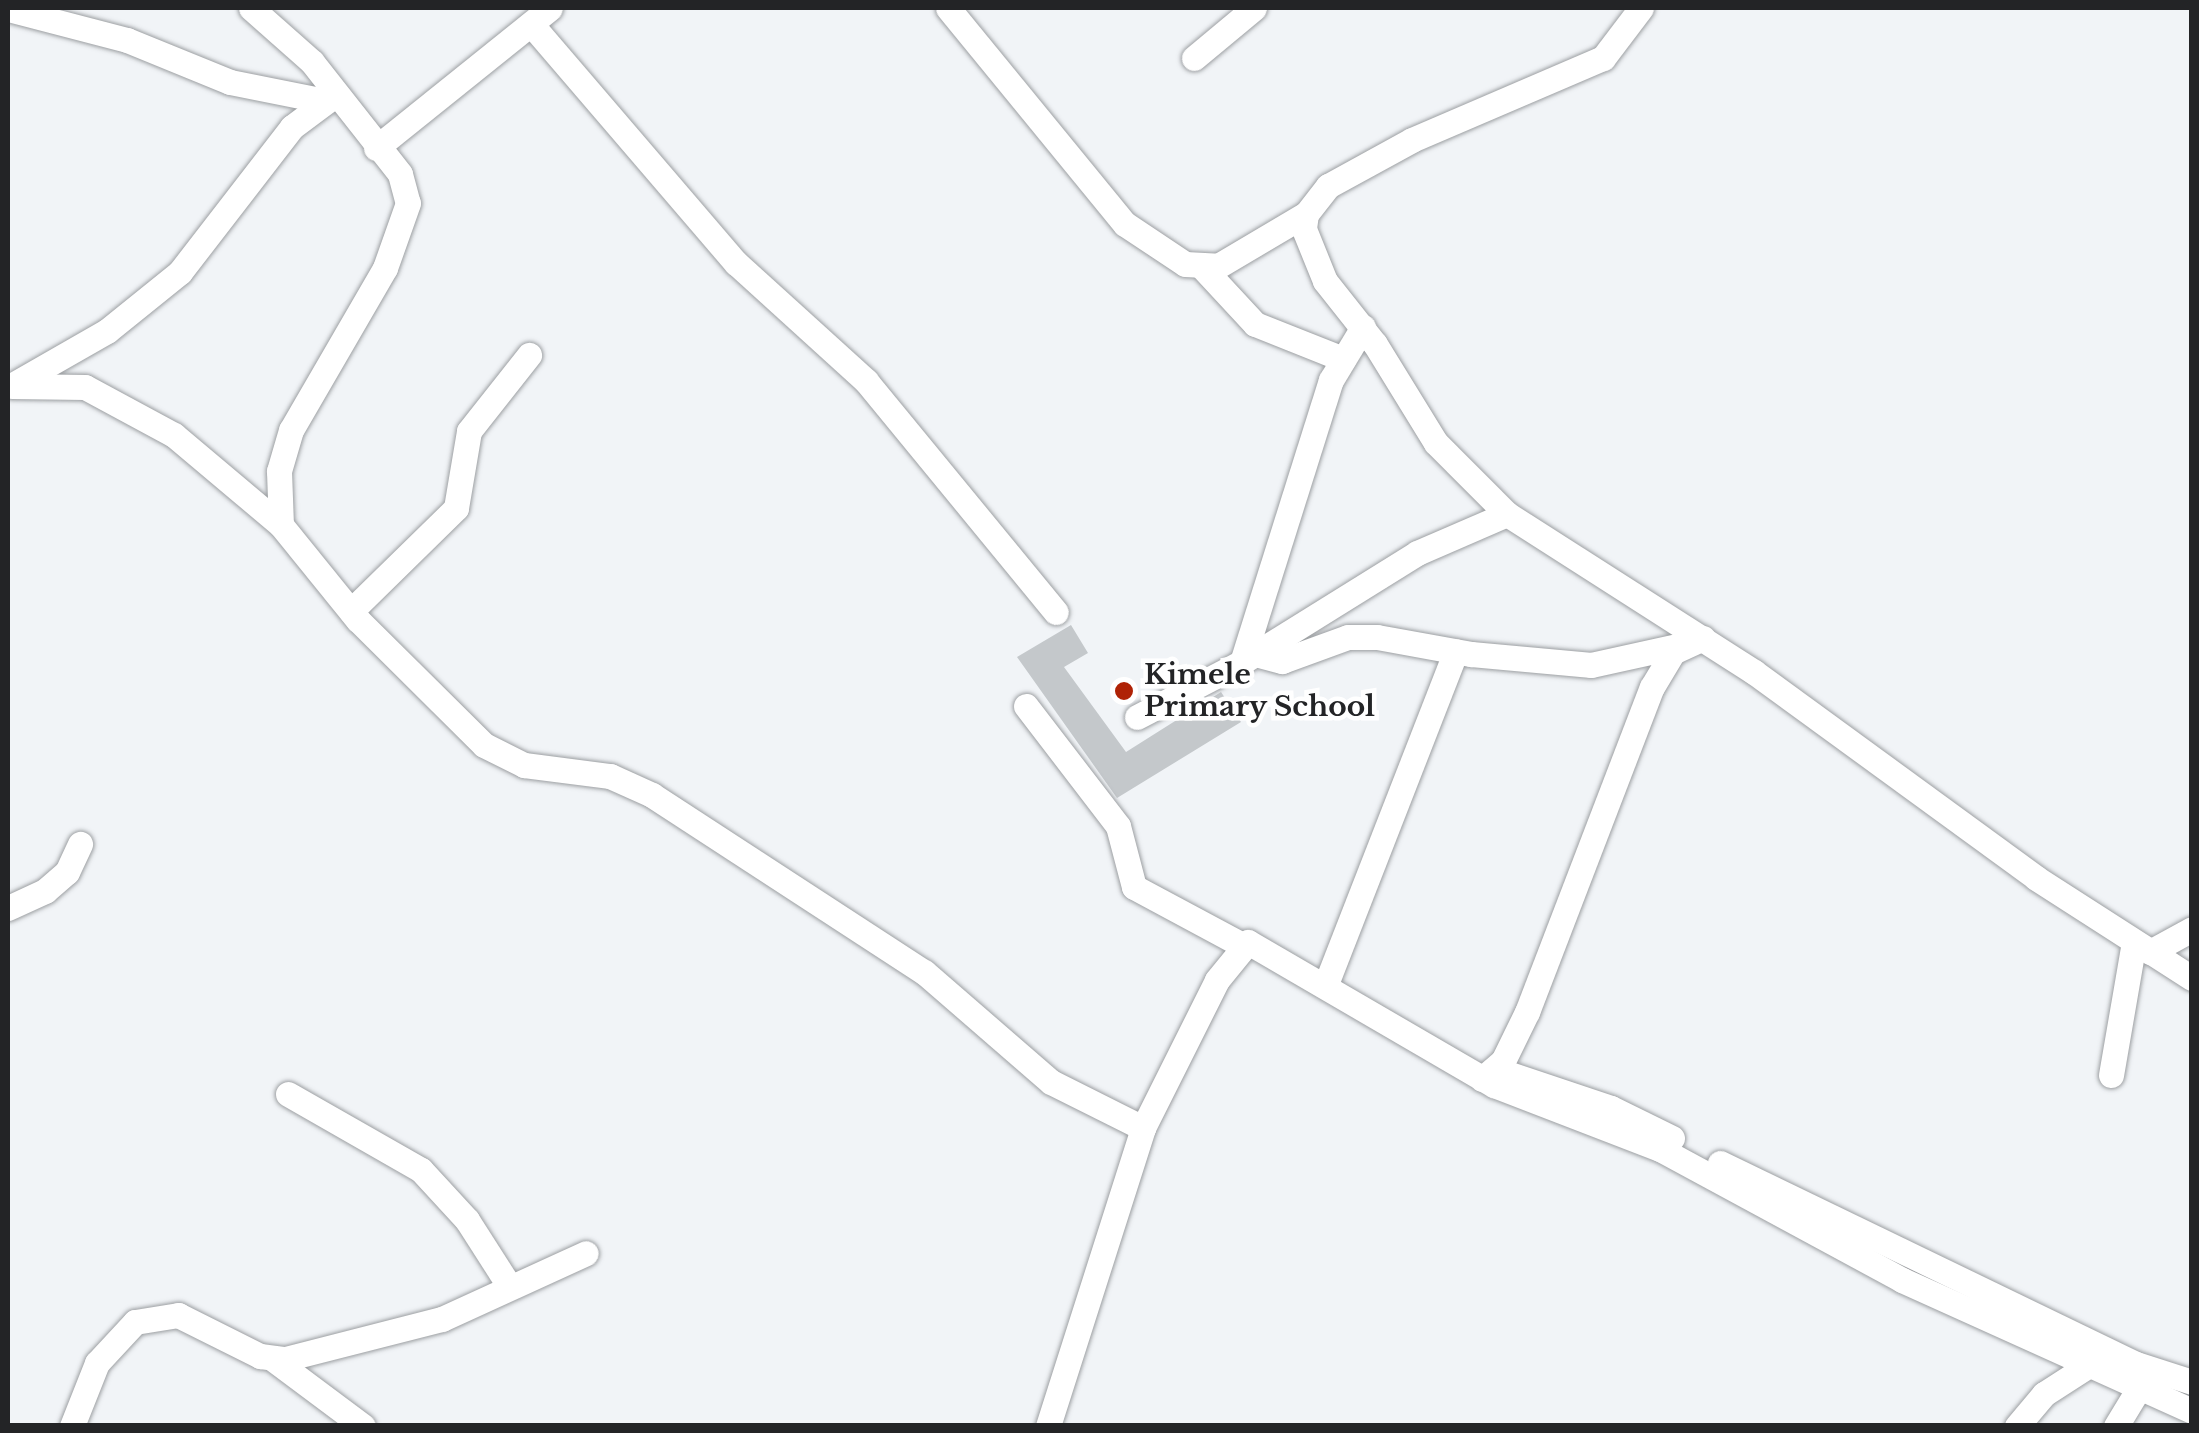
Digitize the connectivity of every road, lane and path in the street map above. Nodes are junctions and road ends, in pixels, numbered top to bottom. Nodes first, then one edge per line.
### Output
1 (251, 8) edge
2 (948, 8) edge
3 (1254, 8) edge
4 (1641, 8) edge
5 (8, 9) edge
6 (541, 16) edge
7 (94, 18) edge
8 (1194, 58) dead end
9 (330, 98) junction
10 (376, 148) junction
11 (1306, 214) junction
12 (1203, 268) junction
13 (1363, 327) junction
14 (528, 355) dead end
15 (1344, 359) junction
16 (10, 387) edge
17 (1507, 514) junction
18 (282, 525) junction
19 (351, 610) junction
20 (1056, 612) dead end
21 (1693, 642) junction
22 (1456, 651) junction
23 (1248, 658) junction
24 (1026, 706) dead end
25 (1137, 716) dead end
26 (80, 844) dead end
27 (8, 908) edge
28 (2192, 929) edge
29 (1242, 946) junction
30 (2142, 947) junction
31 (2192, 978) edge
32 (1326, 984) junction
33 (1489, 1074) junction
34 (2111, 1075) dead end
35 (288, 1094) dead end
36 (1143, 1128) junction
37 (586, 1253) dead end
38 (508, 1284) junction
39 (273, 1359) junction
40 (2089, 1366) junction
41 (2192, 1382) edge
42 (2140, 1388) junction
43 (2192, 1411) edge
44 (72, 1426) edge
45 (363, 1426) edge
46 (1048, 1426) edge
47 (2017, 1426) edge
48 (2116, 1426) edge

1 - 9 street
2 - 12 street
3 - 8 street
4 - 11 street
5 - 7 street
6 - 10 street
6 - 20 street
7 - 9 street
9 - 10 street
9 - 16 street
10 - 18 street
11 - 12 street
11 - 13 street
12 - 15 street
13 - 15 street
13 - 17 street
14 - 19 street
15 - 23 street
16 - 18 street
17 - 21 street
17 - 23 street
18 - 19 street
19 - 36 street
21 - 22 street
21 - 30 street
21 - 33 street
22 - 23 street
22 - 32 street
23 - 25 street
24 - 29 street
26 - 27 street
28 - 30 street
29 - 32 street
29 - 36 street
30 - 31 street
30 - 34 street
32 - 33 street
33 - 40 street
33 - 41 street
35 - 38 street
36 - 46 street
37 - 38 street
38 - 39 street
39 - 44 street
39 - 45 street
40 - 42 street
40 - 47 street
42 - 43 street
42 - 48 street

